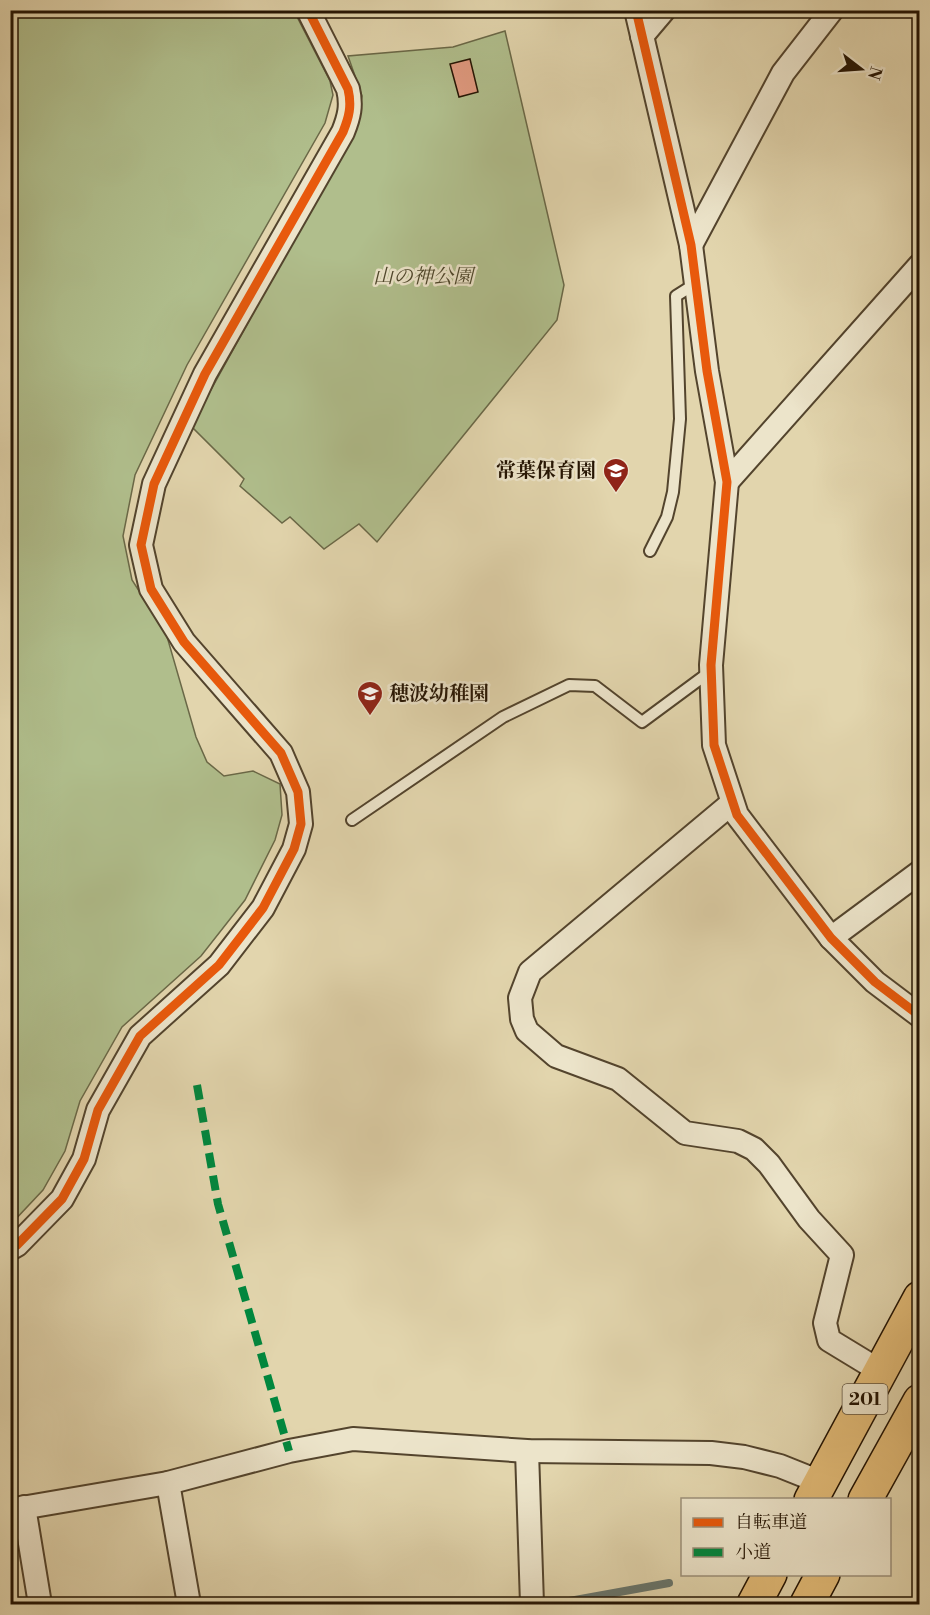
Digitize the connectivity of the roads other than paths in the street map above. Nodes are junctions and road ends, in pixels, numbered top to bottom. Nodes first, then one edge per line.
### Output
1 (308, 10) edge
2 (636, 10) edge
3 (664, 10) edge
4 (832, 10) edge
5 (642, 36) junction
6 (691, 245) junction
7 (920, 265) edge
8 (696, 284) junction
9 (727, 482) junction
10 (650, 551) dead end
11 (711, 671) junction
12 (732, 803) junction
13 (352, 820) dead end
14 (920, 872) edge
15 (831, 938) junction
16 (920, 1016) edge
17 (10, 1249) edge
18 (920, 1298) edge
19 (880, 1371) junction
20 (920, 1401) edge
21 (527, 1451) junction
22 (168, 1483) junction
23 (816, 1491) edge
24 (866, 1498) edge
25 (17, 1508) edge
26 (769, 1576) edge
27 (823, 1576) edge
28 (531, 1602) edge
29 (40, 1605) edge
30 (189, 1605) edge
31 (754, 1605) edge
32 (807, 1605) edge

1 - 17 street
2 - 5 street
3 - 5 street
4 - 6 street
5 - 6 street
6 - 8 street
7 - 9 street
8 - 9 street
8 - 10 lane
9 - 11 street
11 - 12 street
11 - 13 lane
12 - 15 street
12 - 19 street
14 - 15 street
15 - 16 street
18 - 19 highway, 201
19 - 23 highway, 201
20 - 24 highway, 201
21 - 22 street
21 - 23 street
21 - 28 street
22 - 25 street
22 - 30 street
25 - 29 street
26 - 31 highway
27 - 32 highway

